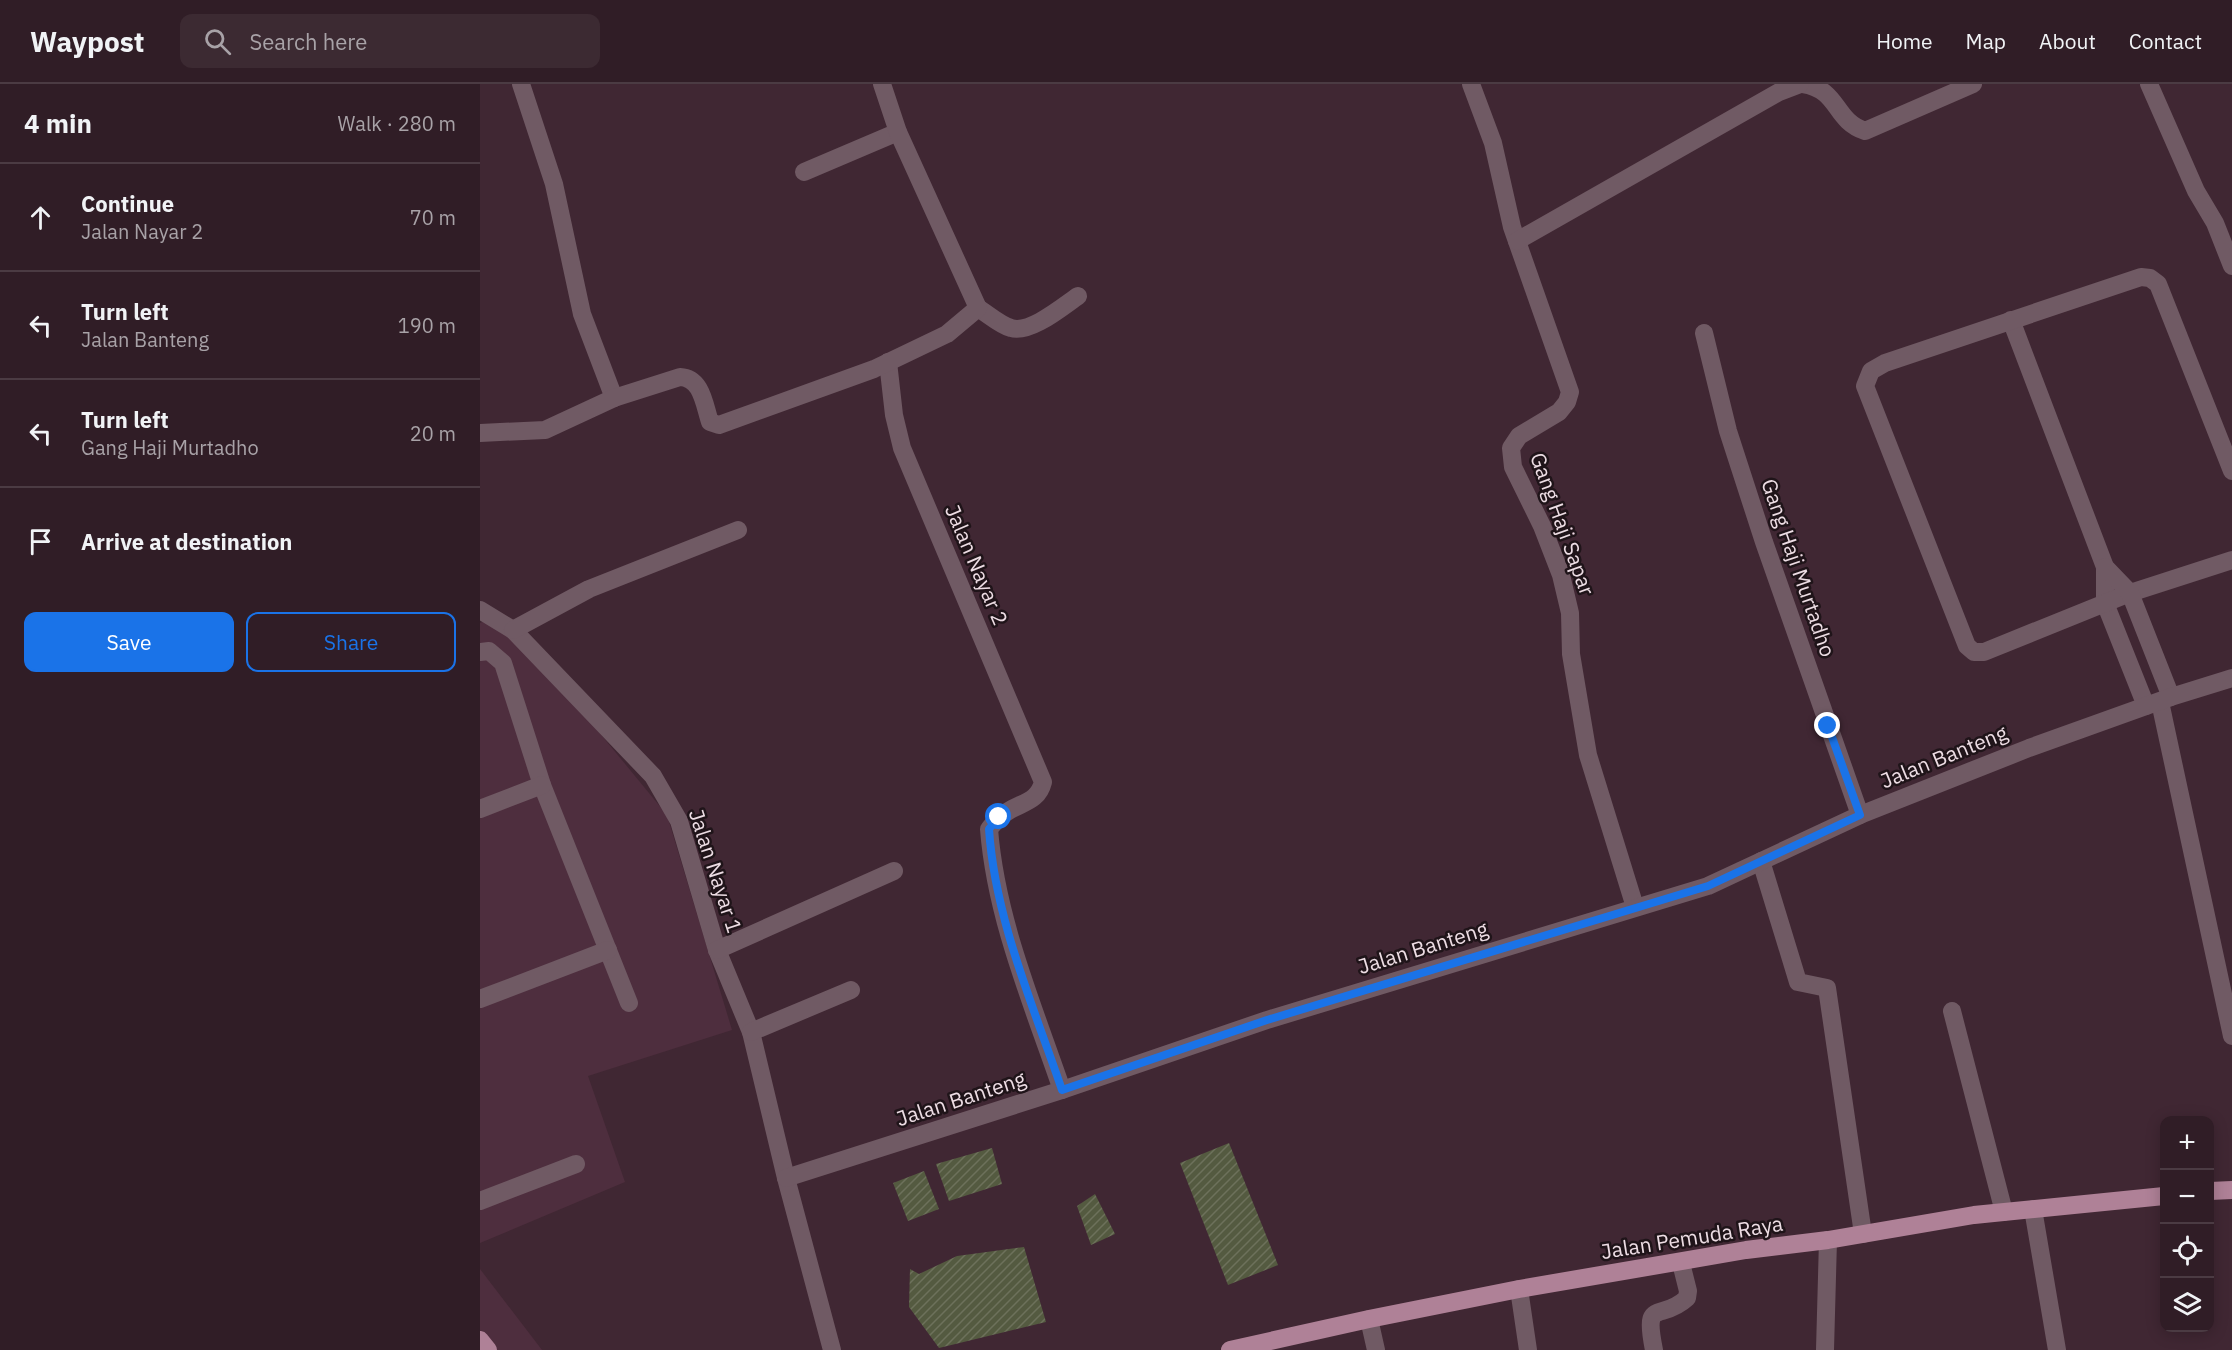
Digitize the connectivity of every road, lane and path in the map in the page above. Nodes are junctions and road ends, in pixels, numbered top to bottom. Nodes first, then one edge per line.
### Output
1 (521, 84) edge
2 (882, 84) edge
3 (1471, 84) edge
4 (1802, 84) edge
5 (1973, 84) edge
6 (2149, 84) edge
7 (898, 132) junction
8 (804, 172) dead end
9 (2223, 220) edge
10 (1517, 241) junction
11 (2232, 267) edge
12 (1078, 296) dead end
13 (978, 308) junction
14 (2011, 320) junction
15 (1704, 333) dead end
16 (888, 362) junction
17 (614, 398) junction
18 (480, 433) edge
19 (2232, 471) edge
20 (738, 530) dead end
21 (2232, 560) edge
22 (2105, 567) junction
23 (2130, 593) junction
24 (2105, 603) junction
25 (480, 610) edge
26 (513, 630) junction
27 (480, 652) edge
28 (2232, 678) edge
29 (2159, 702) junction
30 (542, 785) junction
31 (480, 809) edge
32 (1860, 815) junction
33 (1761, 861) junction
34 (894, 871) dead end
35 (1635, 908) junction
36 (608, 950) junction
37 (717, 951) junction
38 (851, 990) dead end
39 (480, 999) edge
40 (629, 1003) dead end
41 (1952, 1011) dead end
42 (751, 1032) junction
43 (2232, 1036) edge
44 (1062, 1090) junction
45 (576, 1164) dead end
46 (786, 1178) junction
47 (2232, 1190) edge
48 (2214, 1191) edge
49 (2160, 1196) edge
50 (480, 1201) edge
51 (2033, 1209) junction
52 (2004, 1212) junction
53 (1863, 1234) junction
54 (1828, 1240) junction
55 (1681, 1263) junction
56 (1519, 1289) junction
57 (1369, 1319) junction
58 (480, 1341) edge
59 (488, 1350) edge
60 (832, 1350) edge
61 (1230, 1350) edge
62 (1376, 1350) edge
63 (1528, 1350) edge
64 (1654, 1350) edge
65 (1825, 1350) edge
66 (2056, 1350) edge

1 - 17 street
2 - 7 street
3 - 10 street, Gang Haji Sapar
4 - 5 street
4 - 10 street
6 - 9 street
7 - 8 street
7 - 13 street
9 - 11 street
10 - 35 street, Gang Haji Sapar
12 - 13 street
13 - 16 street
14 - 19 street
14 - 22 street
14 - 24 street
15 - 32 street, Gang Haji Murtadho
16 - 17 street
16 - 44 street, Jalan Nayar 2
17 - 18 street
20 - 26 street
21 - 23 street
22 - 23 street
22 - 24 street
23 - 24 street
23 - 29 street
24 - 29 street
25 - 26 street, Jalan Nayar 1
26 - 37 street, Jalan Nayar 1
27 - 30 street
28 - 29 street, Jalan Banteng
29 - 32 street, Jalan Banteng
29 - 43 street
30 - 31 street
30 - 36 street
32 - 33 street, Jalan Banteng
33 - 35 street, Jalan Banteng
33 - 53 street
34 - 37 street
35 - 44 street, Jalan Banteng
36 - 39 street
36 - 40 street
37 - 42 street, Jalan Nayar 1
38 - 42 street
41 - 52 street
42 - 46 street, Jalan Nayar 1
44 - 46 street, Jalan Banteng
45 - 50 street
46 - 60 street
47 - 48 main road
49 - 51 main road, Jalan Pemuda Raya
51 - 52 main road, Jalan Pemuda Raya
51 - 66 street
52 - 53 main road, Jalan Pemuda Raya
53 - 54 main road, Jalan Pemuda Raya
54 - 55 main road, Jalan Pemuda Raya
54 - 65 street
55 - 56 main road, Jalan Pemuda Raya
55 - 64 street
56 - 57 main road, Jalan Pemuda Raya
56 - 63 street
57 - 61 main road, Jalan Pemuda Raya
57 - 62 street
58 - 59 main road

